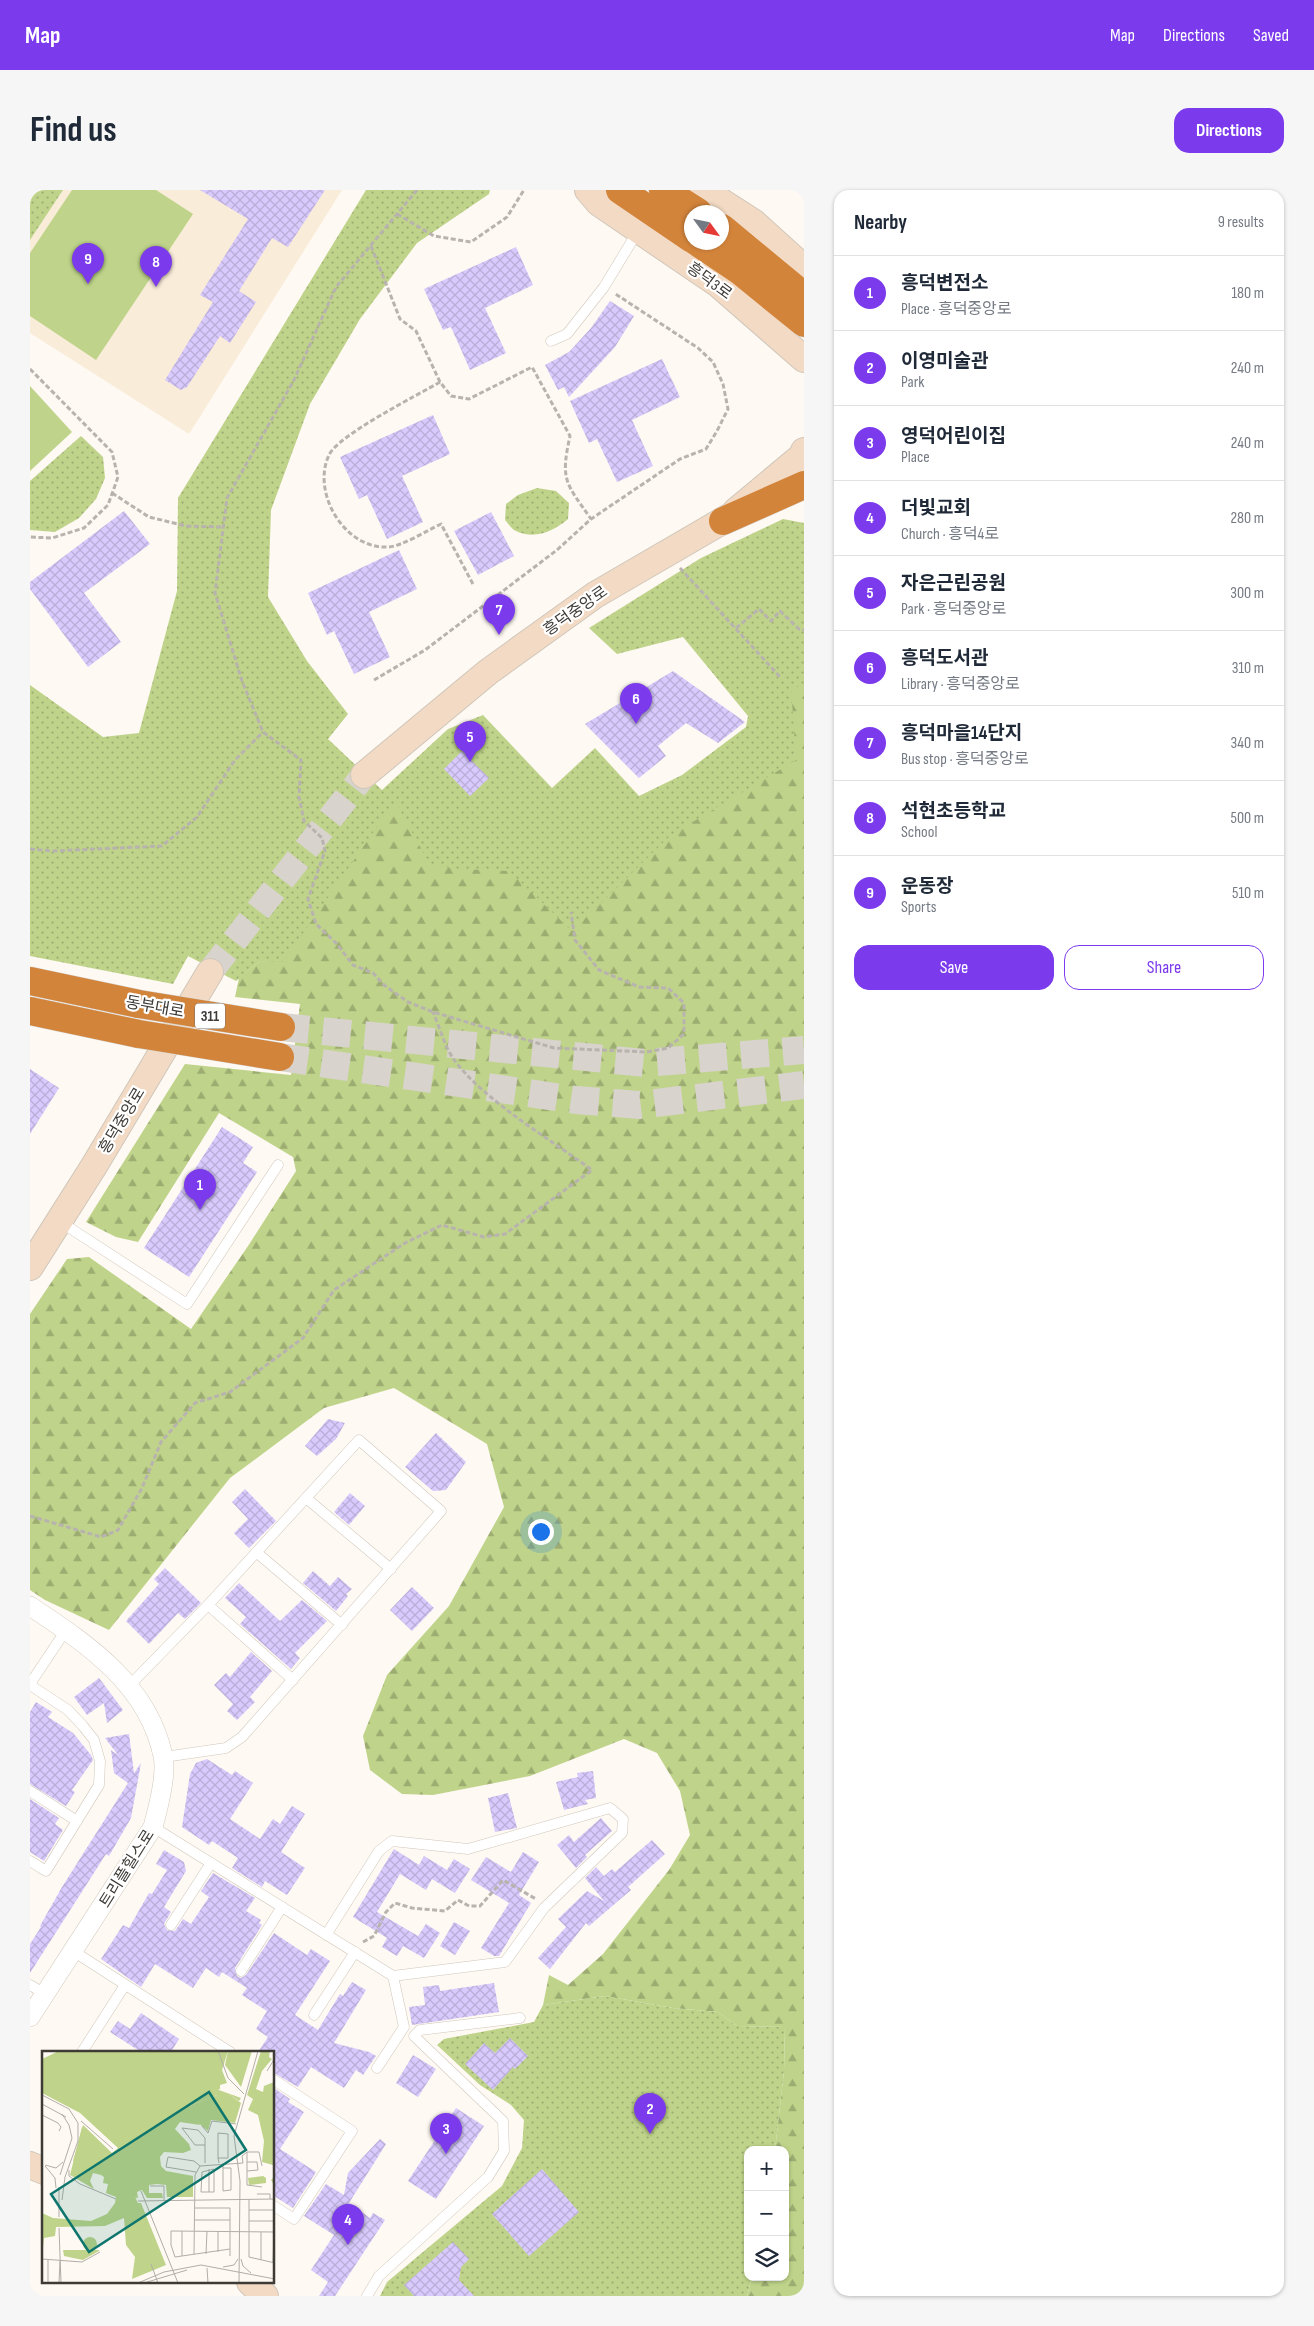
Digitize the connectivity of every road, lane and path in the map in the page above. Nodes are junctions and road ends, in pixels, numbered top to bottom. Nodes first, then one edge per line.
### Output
1 (418, 190) edge
2 (524, 190) edge
3 (588, 190) edge
4 (620, 190) edge
5 (664, 190) edge
6 (703, 190) edge
7 (687, 205) edge
8 (397, 214) junction
9 (639, 230) junction
10 (684, 234) edge
11 (729, 234) edge
12 (371, 246) junction
13 (782, 248) junction
14 (709, 250) edge
15 (804, 263) edge
16 (804, 268) edge
17 (604, 287) junction
18 (804, 296) edge
19 (804, 323) edge
20 (774, 332) junction
21 (551, 341) dead end
22 (804, 359) edge
23 (30, 369) edge
24 (804, 379) edge
25 (440, 382) junction
26 (804, 451) edge
27 (804, 472) edge
28 (804, 485) edge
29 (112, 493) junction
30 (591, 519) junction
31 (723, 521) junction
32 (224, 527) junction
33 (30, 537) edge
34 (666, 554) junction
35 (474, 586) dead end
36 (736, 628) junction
37 (804, 630) edge
38 (781, 678) dead end
39 (374, 680) dead end
40 (263, 732) junction
41 (364, 775) tunnel mouth
42 (30, 849) edge
43 (572, 912) dead end
44 (210, 972) tunnel mouth
45 (30, 981) edge
46 (30, 1011) edge
47 (433, 1012) junction
48 (282, 1027) tunnel mouth
49 (280, 1057) tunnel mouth
50 (278, 1165) dead end
51 (59, 1221) junction
52 (30, 1267) edge
53 (306, 1498) junction
54 (30, 1516) edge
55 (256, 1552) junction
56 (390, 1570) junction
57 (208, 1605) junction
58 (30, 1606) edge
59 (342, 1625) junction
60 (66, 1630) junction
61 (293, 1680) junction
62 (30, 1684) edge
63 (130, 1685) junction
64 (164, 1757) junction
65 (30, 1792) edge
66 (77, 1821) junction
67 (153, 1827) junction
68 (30, 1860) edge
69 (211, 1864) junction
70 (547, 1906) junction
71 (282, 1907) junction
72 (333, 1924) junction
73 (171, 1925) dead end
74 (326, 1935) junction
75 (73, 1951) junction
76 (355, 1952) junction
77 (241, 1971) dead end
78 (394, 1976) junction
79 (126, 1984) junction
80 (37, 1990) edge
81 (314, 2015) dead end
82 (30, 2017) edge
83 (520, 2018) dead end
84 (83, 2051) edge
85 (228, 2051) edge
86 (378, 2068) dead end
87 (275, 2081) edge
88 (30, 2165) edge
89 (42, 2170) edge
90 (275, 2207) edge
91 (252, 2284) edge
92 (265, 2296) edge
93 (367, 2296) edge

1 - 8 path
2 - 8 path
3 - 9 street, 흥덕3로
4 - 10 highway
5 - 7 highway
6 - 13 street
8 - 12 path
9 - 17 lane
9 - 20 street, 흥덕3로
11 - 18 highway
12 - 25 path
12 - 32 path
13 - 15 street
13 - 16 street
14 - 19 highway
17 - 21 lane
17 - 30 path
20 - 22 street, 흥덕3로
20 - 24 street
23 - 29 path
25 - 30 path
25 - 35 path
26 - 31 street
27 - 31 street, 흥덕중앙로
28 - 31 highway
29 - 32 path
29 - 33 path
30 - 39 path
31 - 34 street, 흥덕중앙로
32 - 40 path
34 - 36 path
34 - 41 street, 흥덕중앙로
36 - 37 path
36 - 38 path
40 - 42 path
40 - 47 path
43 - 47 path
44 - 51 street, 흥덕중앙로
45 - 48 highway, 동부대로 / 311, bridge
46 - 49 highway, 동부대로 / 311, bridge
47 - 54 path
50 - 51 lane
51 - 52 street, 흥덕중앙로
53 - 55 lane
53 - 56 lane
53 - 56 lane
55 - 57 lane
55 - 59 lane
56 - 59 lane
57 - 61 lane
57 - 63 lane
58 - 60 street, 트리플힐스로
59 - 61 lane
60 - 62 lane
60 - 63 street, 트리플힐스로
61 - 64 lane
62 - 66 lane
63 - 64 street, 트리플힐스로
64 - 67 street, 트리플힐스로
65 - 66 lane
66 - 68 lane
67 - 69 lane
67 - 75 street, 트리플힐스로
69 - 71 lane
69 - 73 lane
70 - 72 path
70 - 72 lane
70 - 78 lane
71 - 74 lane
71 - 77 lane
72 - 74 lane
74 - 76 lane
75 - 79 lane
75 - 80 street, 트리플힐스로
76 - 78 lane
76 - 81 lane
78 - 86 lane
79 - 84 lane
79 - 85 lane
80 - 82 street, 트리플힐스로
83 - 93 lane
87 - 90 lane
88 - 89 street
91 - 92 street

